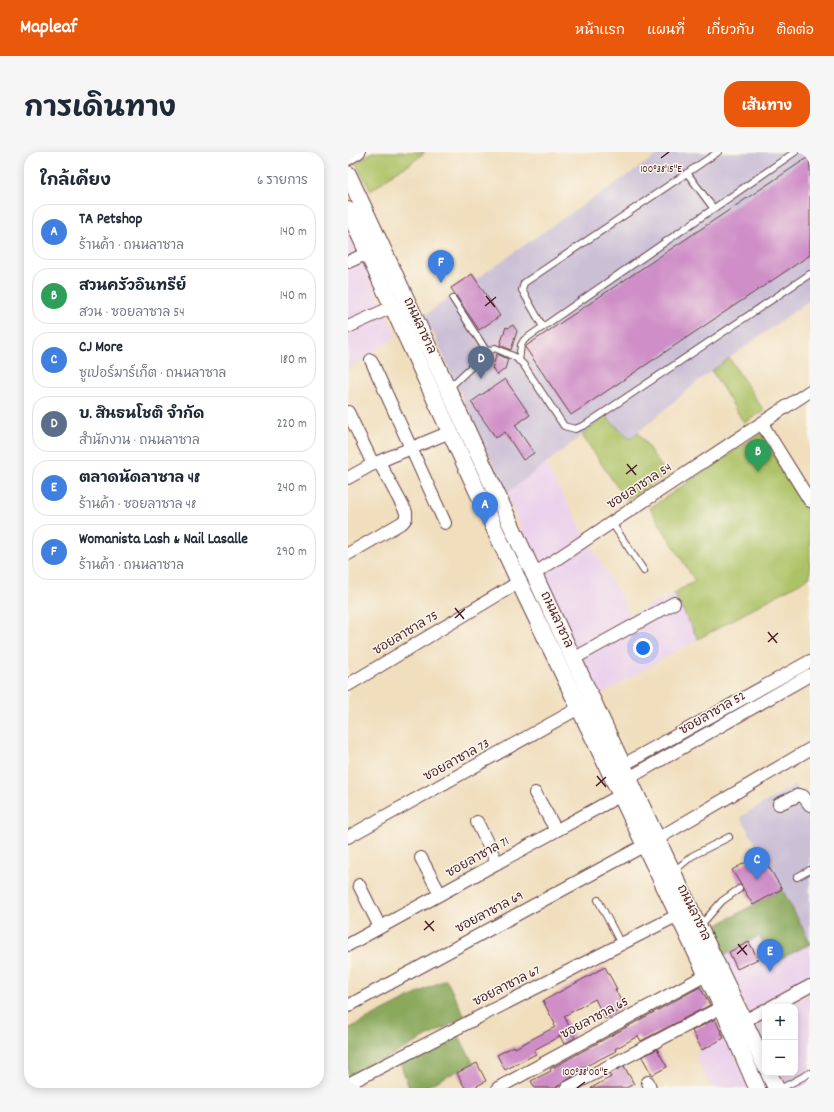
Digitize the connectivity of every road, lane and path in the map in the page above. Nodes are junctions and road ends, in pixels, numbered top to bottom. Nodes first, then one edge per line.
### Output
1 (359, 152) edge
2 (718, 152) edge
3 (795, 152) edge
4 (348, 159) edge
5 (687, 173) junction
6 (348, 174) edge
7 (714, 209) junction
8 (348, 210) edge
9 (375, 251) junction
10 (348, 262) edge
11 (810, 274) edge
12 (453, 299) dead end
13 (392, 307) junction
14 (348, 327) edge
15 (543, 327) junction
16 (487, 352) junction
17 (371, 360) dead end
18 (519, 361) junction
19 (424, 377) junction
20 (448, 389) junction
21 (810, 391) edge
22 (455, 404) junction
23 (348, 412) edge
24 (762, 424) junction
25 (450, 432) junction
26 (410, 448) junction
27 (376, 463) junction
28 (348, 478) edge
29 (810, 501) edge
30 (446, 523) dead end
31 (612, 523) junction
32 (493, 525) junction
33 (348, 554) edge
34 (644, 571) dead end
35 (534, 574) junction
36 (519, 582) junction
37 (674, 603) dead end
38 (574, 659) junction
39 (810, 661) edge
40 (810, 675) edge
41 (348, 685) edge
42 (589, 692) junction
43 (579, 708) junction
44 (810, 749) edge
45 (604, 762) junction
46 (626, 772) junction
47 (535, 793) dead end
48 (621, 795) junction
49 (779, 804) dead end
50 (810, 805) edge
51 (477, 822) dead end
52 (556, 830) junction
53 (638, 831) junction
54 (348, 837) edge
55 (729, 837) dead end
56 (651, 842) junction
57 (421, 858) dead end
58 (498, 863) junction
59 (810, 870) edge
60 (673, 872) junction
61 (797, 877) dead end
62 (359, 885) dead end
63 (739, 889) dead end
64 (440, 894) junction
65 (598, 900) dead end
66 (676, 911) junction
67 (700, 926) junction
68 (380, 927) junction
69 (621, 944) junction
70 (348, 945) edge
71 (706, 975) junction
72 (810, 986) edge
73 (777, 1004) edge
74 (348, 1006) edge
75 (722, 1007) junction
76 (762, 1012) edge
77 (744, 1021) junction
78 (762, 1058) edge
79 (810, 1073) edge
80 (770, 1076) edge
81 (348, 1084) edge
82 (498, 1088) edge
83 (567, 1088) edge
84 (757, 1088) edge
85 (776, 1088) edge
86 (782, 1088) edge

1 - 4 street
2 - 5 lane
3 - 7 lane
5 - 7 lane
5 - 15 lane
6 - 9 street, ถนนลาซาล
7 - 15 lane
8 - 9 street, ถนนลาซาล
9 - 10 street
9 - 13 street, ถนนลาซาล
9 - 19 street
9 - 20 street, ถนนลาซาล
11 - 18 lane
12 - 16 lane
13 - 14 street
13 - 19 street, ถนนลาซาล
15 - 18 lane
16 - 18 lane
16 - 20 lane
17 - 26 street
19 - 25 street, ถนนลาซาล
20 - 22 street, ถนนลาซาล
21 - 24 street, ซอยลาซาล 54
22 - 32 street
22 - 35 street, ถนนลาซาล
23 - 27 street
24 - 29 street
24 - 31 street, ซอยลาซาล 54
25 - 26 street
25 - 32 street, ถนนลาซาล
26 - 27 street
26 - 30 street
27 - 28 street
27 - 33 street
31 - 34 lane
31 - 35 street, ซอยลาซาล 54
32 - 36 street, ถนนลาซาล
35 - 38 street, ถนนลาซาล
36 - 41 street, ซอยลาซาล 75
36 - 43 street, ถนนลาซาล
37 - 38 street
38 - 42 street, ถนนลาซาล
39 - 46 street
40 - 46 street, ซอยลาซาล 52
42 - 45 street
42 - 46 street, ถนนลาซาล
43 - 45 street, ถนนลาซาล
43 - 54 street, ซอยลาซาล 73
44 - 56 street, ซอยลาซาล 69
45 - 46 street
45 - 48 street, ถนนลาซาล
46 - 53 street
46 - 56 street, ถนนลาซาล
47 - 52 street
48 - 52 street, ซอยลาซาล 71
48 - 53 street, ถนนลาซาล
49 - 50 street
51 - 58 street
52 - 58 street, ซอยลาซาล 71
53 - 56 street, ถนนลาซาล
55 - 60 lane
56 - 60 street, ถนนลาซาล
56 - 66 street, ถนนลาซาล
56 - 74 street, ซอยลาซาล 69
57 - 64 street
58 - 64 street, ซอยลาซาล 71
59 - 61 lane
60 - 67 street, ถนนลาซาล
62 - 68 street
63 - 67 lane
64 - 68 street, ซอยลาซาล 71
65 - 69 lane
66 - 69 street, ซอยลาซาล 67
66 - 71 street, ถนนลาซาล
67 - 77 street, ถนนลาซาล
68 - 70 street, ซอยลาซาล 71
69 - 81 street, ซอยลาซาล 67
71 - 75 street, ถนนลาซาล
71 - 82 street, ซอยลาซาล 65
72 - 73 street
75 - 83 street
75 - 84 street, ถนนลาซาล
76 - 77 street
77 - 78 street, ถนนลาซาล
79 - 86 lane
80 - 85 street

